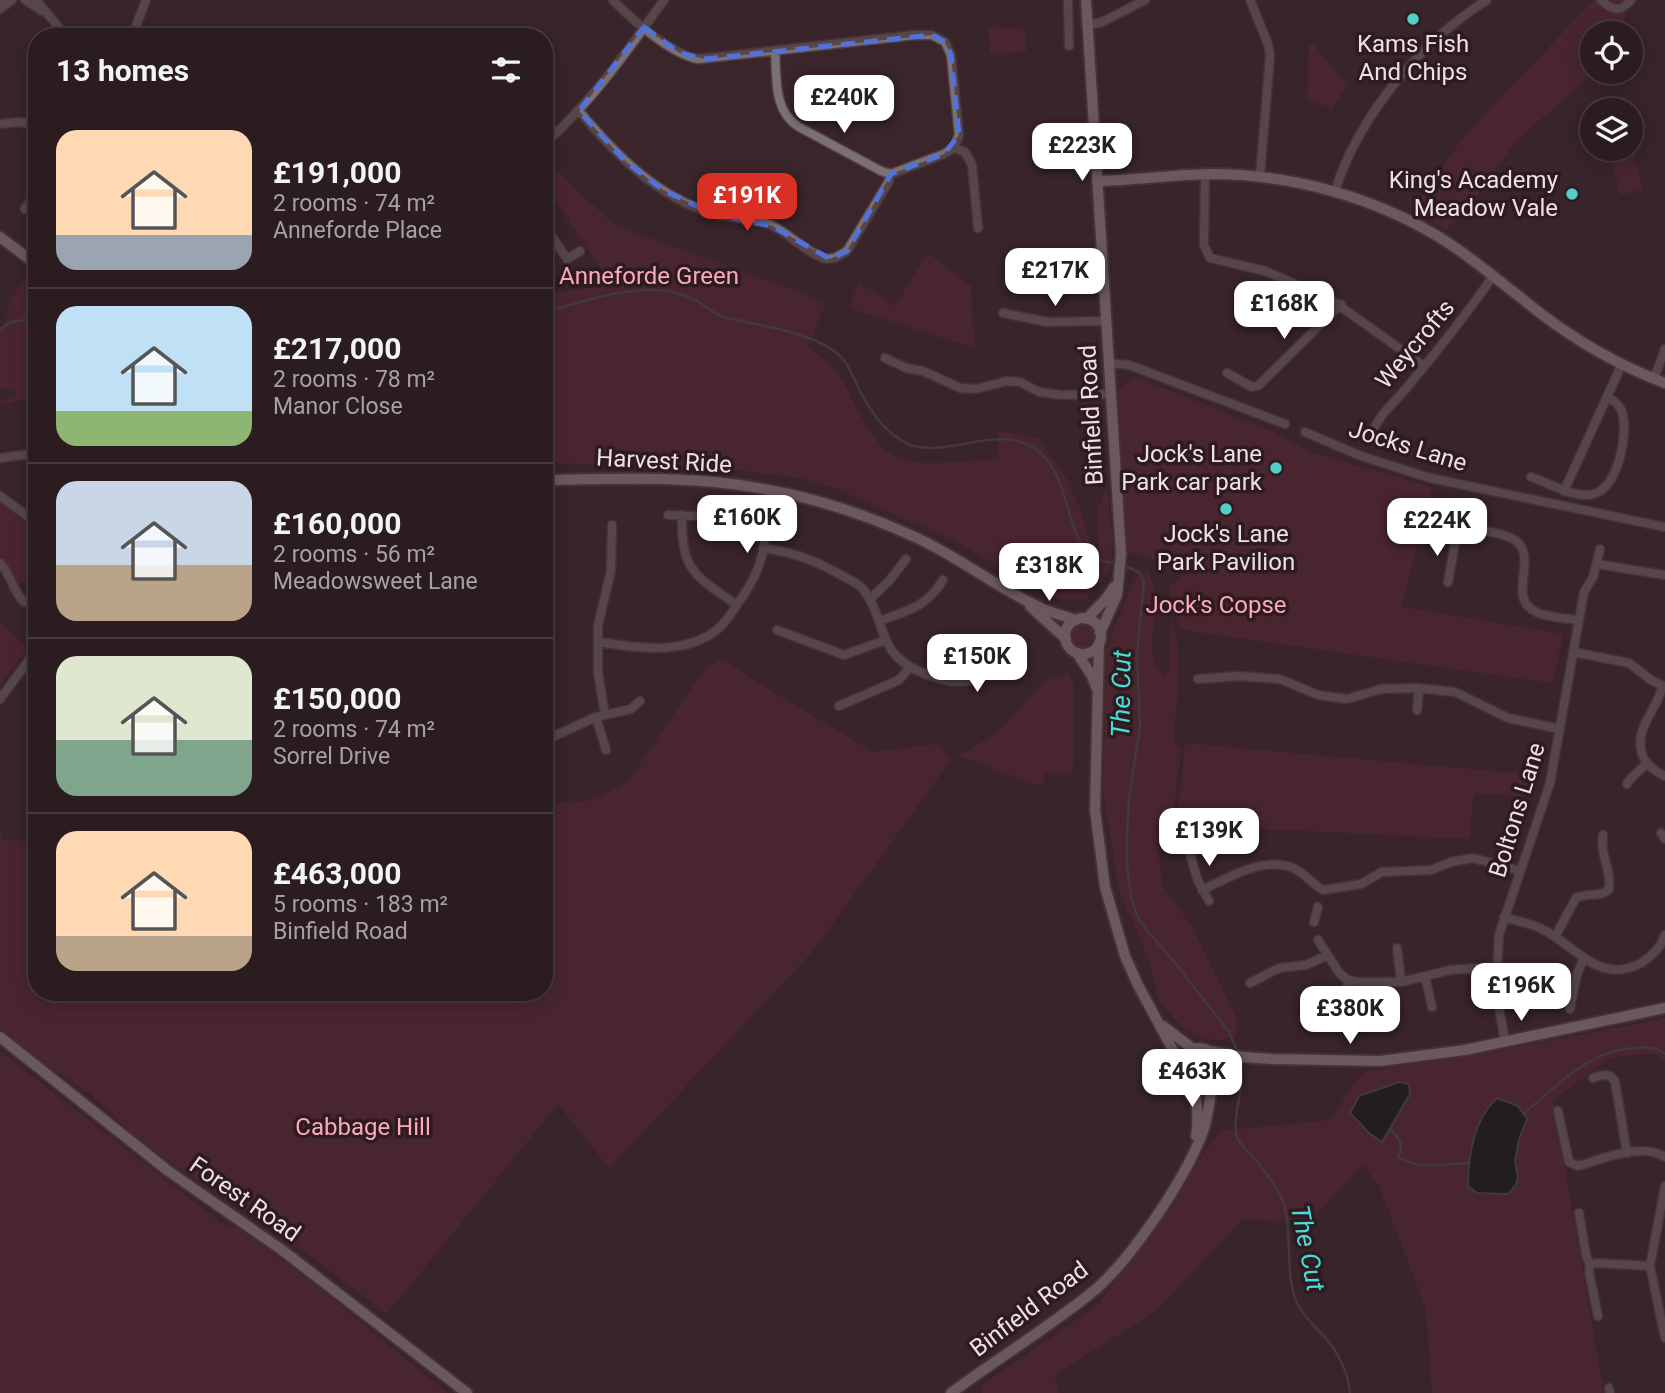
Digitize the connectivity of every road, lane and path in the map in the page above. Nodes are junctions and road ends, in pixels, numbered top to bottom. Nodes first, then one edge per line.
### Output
1 (13, 0) edge
2 (24, 0) edge
3 (36, 0) edge
4 (146, 0) edge
5 (613, 0) edge
6 (664, 0) edge
7 (1068, 0) edge
8 (1086, 0) edge
9 (1145, 0) edge
10 (1250, 0) edge
11 (1601, 0) edge
12 (1631, 0) edge
13 (1484, 1) edge
14 (0, 9) edge
15 (44, 12) junction
16 (1088, 24) junction
17 (644, 27) junction
18 (59, 28) edge
19 (136, 28) edge
20 (1069, 46) dead end
21 (775, 51) junction
22 (579, 111) junction
23 (28, 123) edge
24 (0, 124) edge
25 (553, 130) edge
26 (557, 133) junction
27 (553, 136) edge
28 (954, 148) junction
29 (891, 174) junction
30 (1205, 174) junction
31 (1260, 177) junction
32 (1097, 181) junction
33 (1335, 191) junction
34 (759, 192) dead end
35 (28, 204) edge
36 (25, 209) dead end
37 (746, 218) junction
38 (978, 228) dead end
39 (0, 237) edge
40 (553, 239) edge
41 (580, 251) dead end
42 (28, 258) edge
43 (1493, 276) junction
44 (1341, 304) junction
45 (1003, 313) dead end
46 (1107, 321) junction
47 (1665, 349) edge
48 (885, 358) dead end
49 (1109, 363) junction
50 (1622, 364) junction
51 (1424, 366) junction
52 (1227, 373) dead end
53 (1654, 379) junction
54 (1665, 383) edge
55 (1111, 394) junction
56 (1608, 397) junction
57 (1285, 424) dead end
58 (1305, 432) dead end
59 (1370, 437) dead end
60 (28, 454) edge
61 (0, 458) edge
62 (1530, 476) dead end
63 (553, 480) edge
64 (768, 491) junction
65 (1564, 491) junction
66 (0, 496) edge
67 (668, 514) dead end
68 (682, 515) junction
69 (28, 516) edge
70 (699, 516) dead end
71 (612, 525) dead end
72 (1665, 527) edge
73 (764, 548) junction
74 (1600, 549) dead end
75 (906, 559) dead end
76 (0, 563) edge
77 (1597, 564) junction
78 (1665, 575) edge
79 (1120, 576) junction
80 (943, 580) dead end
81 (1448, 582) dead end
82 (1012, 592) junction
83 (870, 599) junction
84 (24, 602) dead end
85 (737, 605) junction
86 (1081, 619) junction
87 (1579, 620) junction
88 (879, 621) junction
89 (777, 630) dead end
90 (1100, 638) junction
91 (994, 639) dead end
92 (1066, 639) junction
93 (886, 640) junction
94 (599, 642) junction
95 (1573, 652) junction
96 (1008, 653) junction
97 (1077, 653) junction
98 (1015, 660) dead end
99 (28, 661) edge
100 (910, 667) junction
101 (1198, 679) dead end
102 (1664, 687) edge
103 (1419, 688) junction
104 (1098, 694) junction
105 (0, 699) edge
106 (640, 701) dead end
107 (839, 706) dead end
108 (1417, 710) dead end
109 (600, 716) junction
110 (1560, 729) junction
111 (553, 736) edge
112 (606, 750) dead end
113 (1647, 763) junction
114 (1665, 776) edge
115 (1628, 784) dead end
116 (1603, 835) dead end
117 (1187, 844) dead end
118 (1520, 871) junction
119 (1202, 890) junction
120 (1209, 901) dead end
121 (1318, 907) dead end
122 (1504, 917) junction
123 (1314, 922) dead end
124 (1555, 937) junction
125 (1318, 940) dead end
126 (1664, 941) edge
127 (1397, 948) dead end
128 (1326, 956) junction
129 (1584, 958) junction
130 (1496, 967) junction
131 (1425, 976) junction
132 (1348, 980) junction
133 (1401, 982) junction
134 (1250, 983) dead end
135 (1432, 1007) dead end
136 (1665, 1008) edge
137 (1570, 1009) dead end
138 (1158, 1022) junction
139 (1342, 1023) dead end
140 (0, 1037) edge
141 (1505, 1042) junction
142 (1194, 1049) junction
143 (1209, 1051) junction
144 (1230, 1058) junction
145 (1182, 1067) junction
146 (1214, 1074) junction
147 (1593, 1078) dead end
148 (1191, 1081) junction
149 (1558, 1111) dead end
150 (1194, 1149) junction
151 (1627, 1153) junction
152 (1665, 1157) edge
153 (1665, 1186) edge
154 (1579, 1213) dead end
155 (1590, 1265) junction
156 (1650, 1266) junction
157 (1598, 1316) dead end
158 (1665, 1338) edge
159 (467, 1393) edge
160 (951, 1393) edge

1 - 2 street
1 - 14 street
2 - 15 street
3 - 15 street
4 - 19 street
5 - 17 street
6 - 17 street
7 - 20 street
8 - 16 main road, Binfield Road
9 - 16 street
10 - 31 street
11 - 12 street
13 - 33 street
15 - 18 street
16 - 32 main road, Binfield Road
17 - 21 street
17 - 22 street
21 - 28 street
21 - 29 street
22 - 26 street
22 - 37 street
23 - 24 street
25 - 26 street
26 - 27 street
28 - 29 street
28 - 38 street
29 - 37 street
30 - 31 main road
30 - 32 main road
30 - 44 street
31 - 33 main road
32 - 46 main road, Binfield Road
33 - 43 main road
34 - 37 street
35 - 36 street
39 - 42 main road
40 - 41 street
43 - 50 main road
43 - 51 street, Weycrofts
44 - 51 street
44 - 52 street
45 - 46 street
46 - 49 main road, Binfield Road
47 - 53 street
48 - 55 street
49 - 55 main road, Binfield Road
49 - 57 street
50 - 53 main road
50 - 56 street
51 - 59 street, Weycrofts
53 - 54 main road
55 - 79 main road, Binfield Road
56 - 65 street
56 - 65 street
58 - 72 street, Jocks Lane
60 - 61 street
62 - 65 street
63 - 64 main road, Harvest Ride
64 - 73 street
64 - 82 main road, Harvest Ride
66 - 69 street
67 - 68 street
68 - 70 street
68 - 85 street
71 - 94 street
73 - 83 street
73 - 85 street
74 - 77 street, Boltons Lane
75 - 83 street
76 - 84 street
77 - 78 street
77 - 87 street, Boltons Lane
79 - 86 main road
79 - 90 main road, Binfield Road
80 - 88 street
81 - 87 street
82 - 86 main road, Harvest Ride
82 - 92 main road, Harvest Ride
83 - 88 street
85 - 94 street
86 - 90 main road
86 - 92 main road
87 - 95 street, Boltons Lane
88 - 93 street
89 - 93 street
90 - 97 main road
90 - 104 main road, Binfield Road
91 - 96 street
92 - 97 main road
93 - 100 street
94 - 109 street
95 - 102 street
95 - 110 street, Boltons Lane
96 - 98 street
96 - 100 street
97 - 104 main road, Binfield Road
99 - 105 street
100 - 107 street
101 - 103 street
102 - 113 street
103 - 108 street
103 - 110 street
104 - 138 main road, Binfield Road
106 - 109 street
109 - 111 street
109 - 112 street
110 - 118 street, Boltons Lane
113 - 114 street
113 - 115 street
116 - 124 street
117 - 119 street
118 - 119 street
118 - 122 street, Boltons Lane
119 - 120 street
121 - 123 street
122 - 124 street
122 - 130 street, Boltons Lane
124 - 129 street
125 - 128 street
126 - 129 street
127 - 133 street
128 - 132 street
128 - 134 street
129 - 137 street
130 - 131 street
130 - 141 street, Boltons Lane
131 - 133 street
131 - 135 street
132 - 133 street
132 - 139 street
136 - 141 main road
138 - 142 main road, Binfield Road
138 - 145 main road, Binfield Road
140 - 159 main road, Forest Road
141 - 144 main road
142 - 143 main road
142 - 145 main road
143 - 144 main road
143 - 146 main road
144 - 146 main road
145 - 148 main road
146 - 148 main road
146 - 150 main road, Binfield Road
147 - 151 street
148 - 150 main road, Binfield Road
149 - 151 street
150 - 160 main road, Binfield Road
151 - 152 street
153 - 156 street
154 - 155 street
155 - 156 street
155 - 157 street
156 - 158 street

